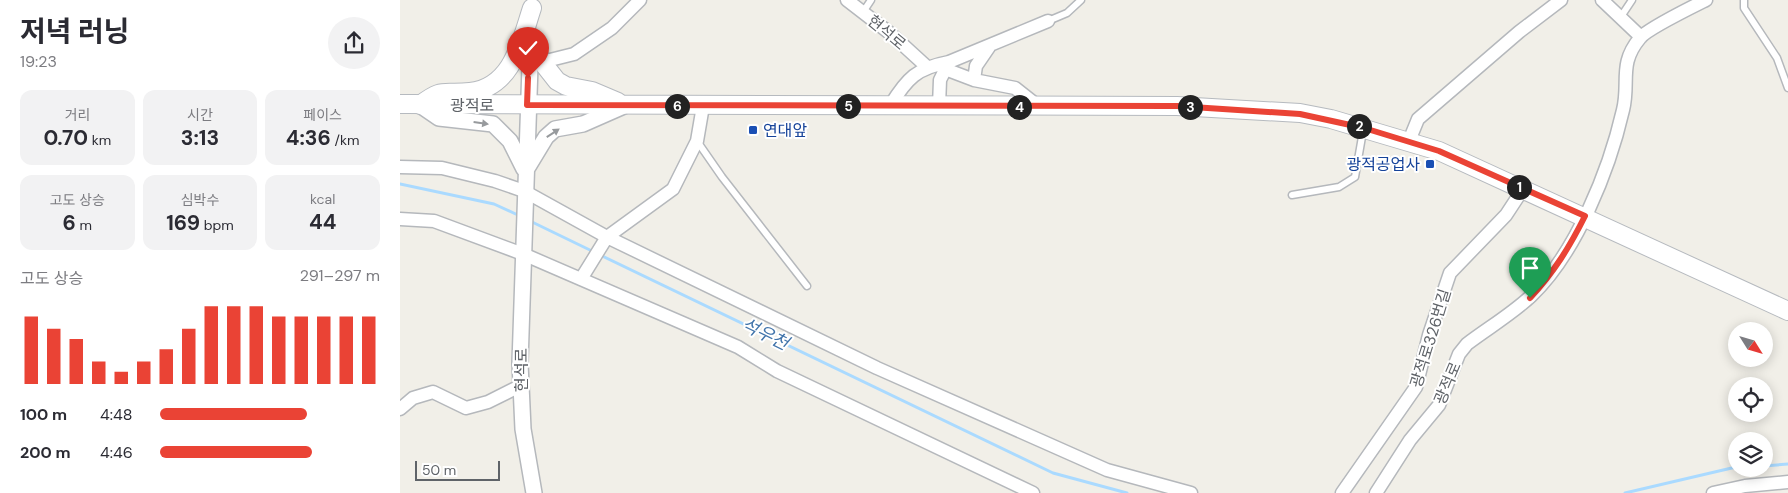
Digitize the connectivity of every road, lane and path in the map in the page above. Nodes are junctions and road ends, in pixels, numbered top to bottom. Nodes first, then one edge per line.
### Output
1 (640, 0) edge
2 (847, 0) edge
3 (872, 0) edge
4 (1081, 0) edge
5 (1561, 0) edge
6 (1602, 0) edge
7 (1632, 0) edge
8 (1706, 0) edge
9 (1744, 0) edge
10 (533, 4) edge
11 (863, 12) junction
12 (1620, 18) junction
13 (1048, 21) joint
14 (1641, 37) junction
15 (530, 38) junction
16 (989, 47) junction
17 (542, 62) junction
18 (926, 66) junction
19 (947, 66) junction
20 (974, 80) junction
21 (1788, 88) edge
22 (400, 104) edge
23 (420, 105) junction
24 (527, 105) junction
25 (625, 105) junction
26 (703, 106) junction
27 (890, 106) junction
28 (939, 106) junction
29 (1039, 107) junction
30 (1364, 128) junction
31 (697, 141) junction
32 (1409, 141) junction
33 (400, 167) edge
34 (525, 172) junction
35 (1527, 190) junction
36 (524, 191) junction
37 (1292, 195) dead end
38 (1582, 215) junction
39 (400, 219) edge
40 (607, 237) junction
41 (524, 250) junction
42 (581, 279) junction
43 (807, 286) dead end
44 (1788, 311) edge
45 (520, 386) junction
46 (400, 409) edge
47 (1788, 482) edge
48 (534, 493) edge
49 (1033, 493) edge
50 (1191, 493) edge
51 (1342, 493) edge
52 (1376, 493) edge
53 (1713, 493) edge

1 - 17 street
2 - 11 street, 현석로
3 - 11 lane
4 - 13 lane
5 - 32 street
6 - 12 street
7 - 12 lane
8 - 14 street
9 - 21 lane
10 - 15 street
10 - 23 main road
11 - 18 street, 현석로
12 - 14 street
13 - 16 street
14 - 38 street, 광적로
15 - 17 main road
15 - 24 street
16 - 19 street
16 - 20 street
17 - 25 main road
18 - 19 street
18 - 27 street
19 - 20 street
19 - 28 street
20 - 29 street
22 - 23 main road, 광적로
23 - 24 main road, 광적로
23 -> 34 street
24 - 25 main road, 광적로
24 - 34 street
25 - 26 main road, 광적로
34 -> 25 street
26 - 27 main road, 광적로
26 - 31 street
27 - 28 main road, 광적로
28 - 29 main road, 광적로
29 - 30 main road, 광적로
30 - 32 main road, 광적로
30 - 37 lane
31 - 40 street
31 - 43 lane
32 - 35 main road, 광적로
33 - 36 street
34 - 36 street
35 - 38 main road, 광적로
35 - 51 street, 광적로326번길
36 - 40 street
36 - 41 street, 현석로
38 - 44 main road
38 - 52 street, 광적로
39 - 41 street
40 - 42 street
40 - 50 street
41 - 42 street
41 - 45 street, 현석로
42 - 49 street
45 - 46 street
45 - 48 street, 현석로
47 - 53 street

